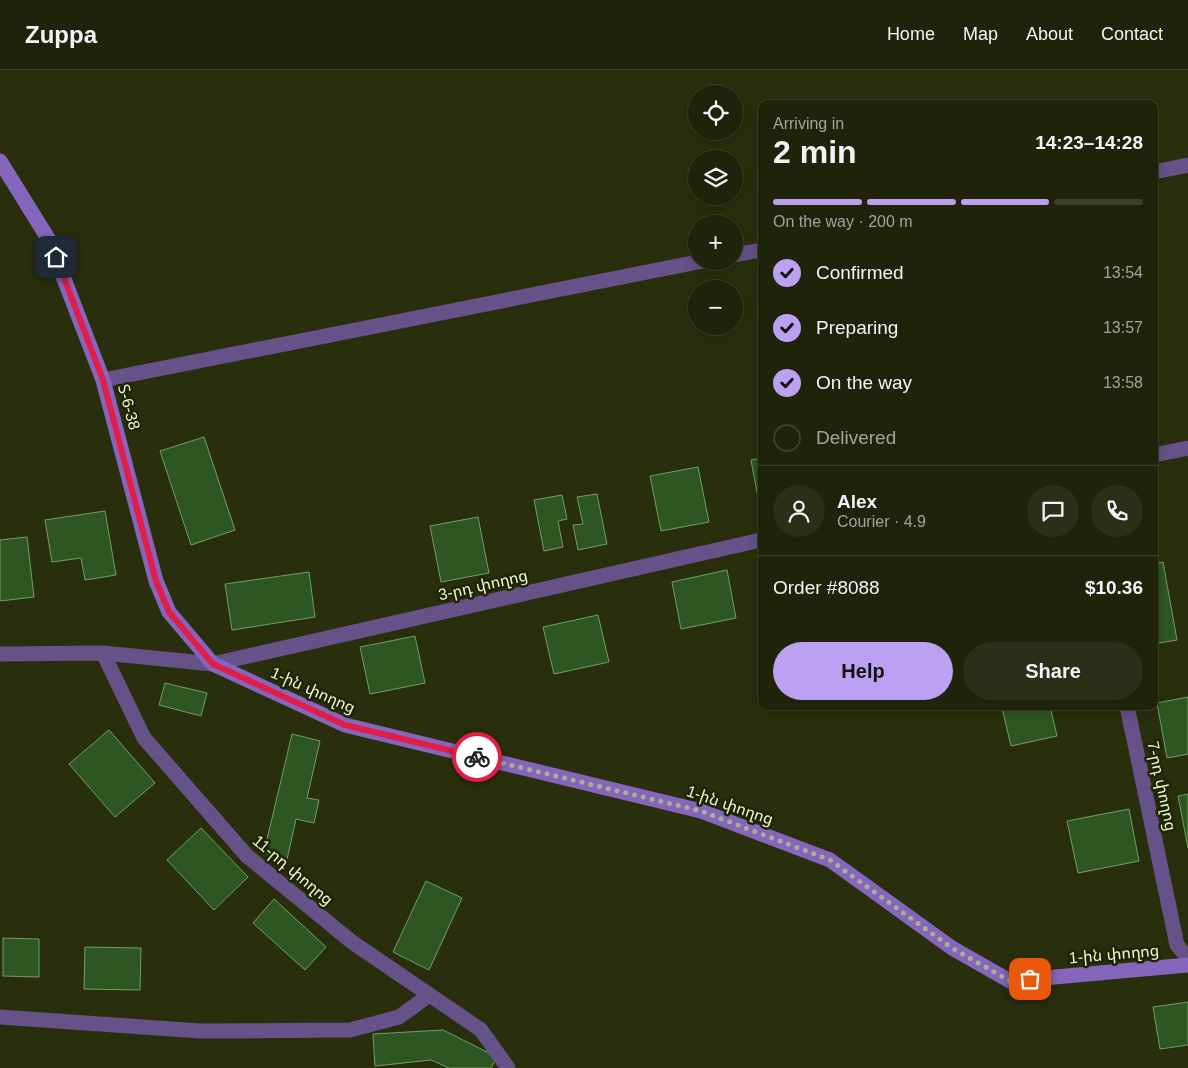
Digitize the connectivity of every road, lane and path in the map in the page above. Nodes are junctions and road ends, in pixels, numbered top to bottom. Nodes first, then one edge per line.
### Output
1 (0, 160) edge
2 (1188, 166) edge
3 (1158, 171) edge
4 (758, 251) edge
5 (743, 253) edge
6 (688, 264) edge
7 (103, 380) junction
8 (1188, 448) edge
9 (1158, 454) edge
10 (758, 541) edge
11 (103, 653) junction
12 (0, 654) edge
13 (213, 664) junction
14 (1128, 710) edge
15 (1188, 958) edge
16 (1188, 965) edge
17 (428, 996) junction
18 (0, 1018) edge
19 (508, 1068) edge

1 - 7 main road, Տ-6-38 / Տ-6-38
2 - 3 street
4 - 5 street
6 - 7 street
7 - 13 main road, Տ-6-38 / Տ-6-38
8 - 9 street
10 - 13 street, 3-րդ փողոց
11 - 12 street, 3-րդ փողոց
11 - 13 street, 3-րդ փողոց
11 - 17 street, 11-րդ փողոց
13 - 16 main road, 1-ին փողոց / Տ-6-38
14 - 15 street, 7-րդ փողոց
17 - 18 street
17 - 19 street, 11-րդ փողոց

